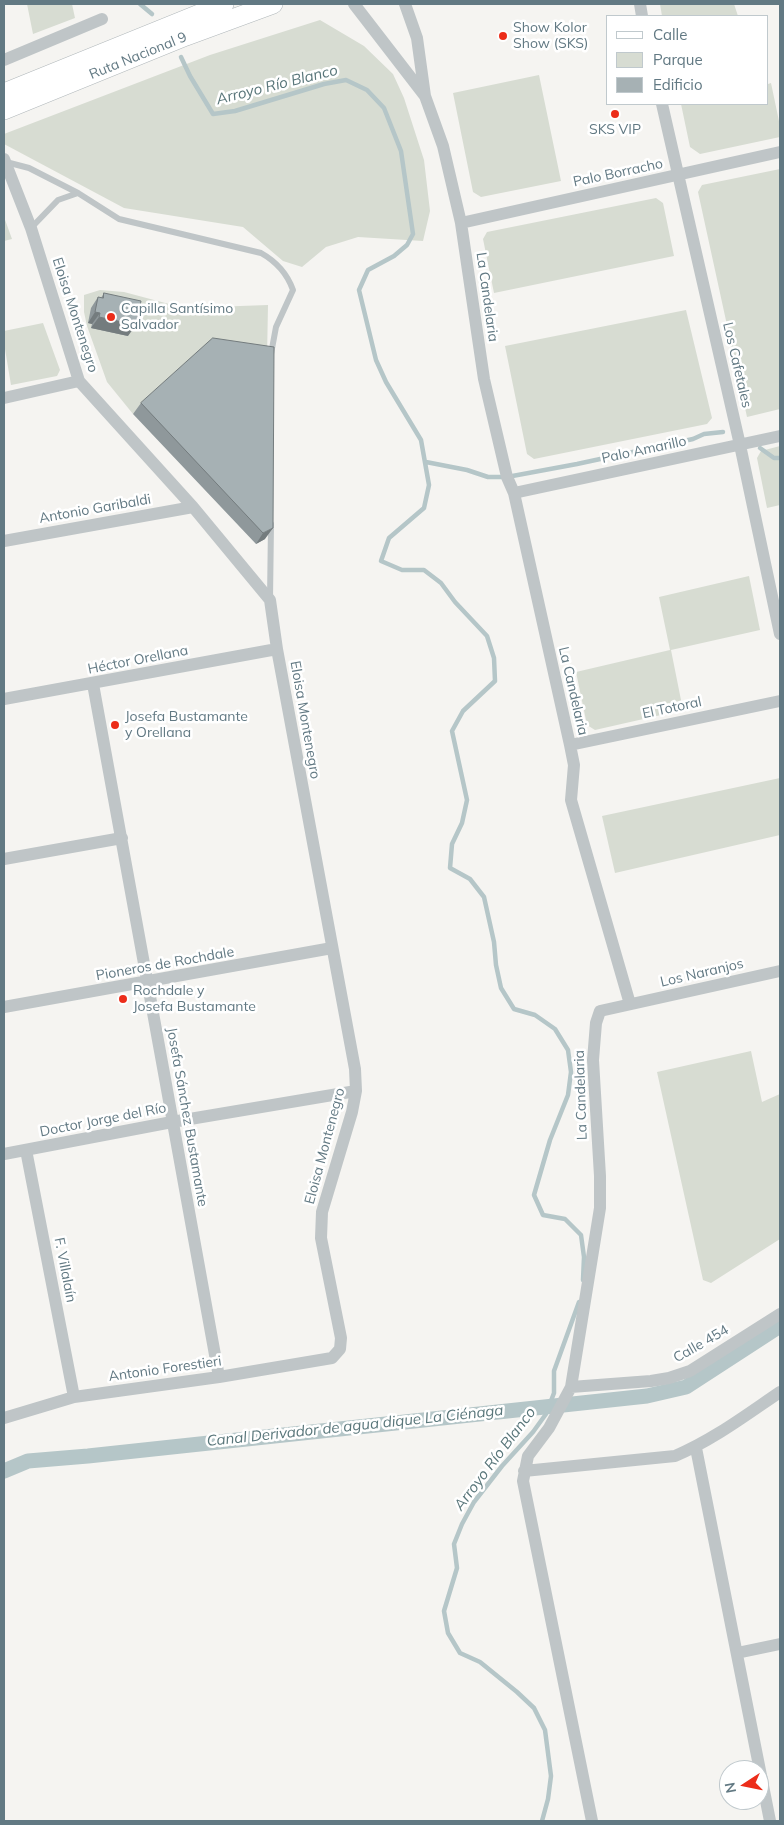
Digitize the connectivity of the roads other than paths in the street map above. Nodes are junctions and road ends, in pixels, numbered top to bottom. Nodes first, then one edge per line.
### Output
1 (224, 4) edge
2 (274, 4) edge
3 (354, 4) edge
4 (391, 4) edge
5 (404, 4) edge
6 (102, 19) dead end
7 (4, 60) edge
8 (4, 93) edge
9 (425, 96) junction
10 (662, 105) edge
11 (4, 110) edge
12 (780, 152) edge
13 (4, 161) edge
14 (677, 176) junction
15 (78, 193) junction
16 (461, 223) junction
17 (31, 228) junction
18 (272, 358) edge
19 (79, 381) junction
20 (4, 398) edge
21 (780, 436) edge
22 (740, 445) junction
23 (514, 493) junction
24 (193, 507) junction
25 (271, 521) edge
26 (4, 541) edge
27 (270, 600) junction
28 (780, 634) edge
29 (277, 649) junction
30 (93, 684) junction
31 (4, 699) edge
32 (780, 702) edge
33 (570, 745) junction
34 (122, 838) junction
35 (4, 859) edge
36 (332, 948) junction
37 (780, 971) edge
38 (149, 982) junction
39 (630, 1004) junction
40 (4, 1007) edge
41 (356, 1091) junction
42 (172, 1122) junction
43 (26, 1150) junction
44 (4, 1154) edge
45 (780, 1314) edge
46 (332, 1358) joint
47 (219, 1377) junction
48 (571, 1387) junction
49 (780, 1392) edge
50 (74, 1397) junction
51 (4, 1418) edge
52 (696, 1448) junction
53 (524, 1471) junction
54 (780, 1644) edge
55 (737, 1653) junction
56 (592, 1821) edge
57 (770, 1821) edge

1 - 8 main road, Ruta Nacional 9
2 - 11 main road, Ruta Nacional 9
3 - 9 street, La Candelaria
4 - 5 street
5 - 9 street
6 - 7 street
9 - 16 street, La Candelaria
10 - 14 street, Los Cafetales
12 - 14 street, Palo Borracho
13 - 15 lane
13 - 17 street, Eloisa Montenegro
14 - 16 street, Palo Borracho
14 - 22 street, Los Cafetales
15 - 17 lane
15 - 18 lane
16 - 23 street, La Candelaria
17 - 19 street, Eloisa Montenegro
19 - 20 street
19 - 24 street, Eloisa Montenegro
21 - 22 street, Palo Amarillo
22 - 23 street, Palo Amarillo
22 - 28 street, Los Cafetales
23 - 33 street, La Candelaria
24 - 26 street, Antonio Garibaldi
24 - 27 street, Eloisa Montenegro
25 - 27 lane
27 - 29 street, Eloisa Montenegro
29 - 30 street, Héctor Orellana
29 - 36 street, Eloisa Montenegro
30 - 31 street, Héctor Orellana
30 - 34 street, Josefa Sánchez Bustamante
32 - 33 street, El Totoral
33 - 39 street, La Candelaria
34 - 35 street
34 - 38 street, Josefa Sánchez Bustamante
36 - 38 street, Pioneros de Rochdale
36 - 41 street, Eloisa Montenegro
37 - 39 street, Los Naranjos
38 - 40 street, Pioneros de Rochdale
38 - 42 street, Josefa Sánchez Bustamante
39 - 48 street, La Candelaria
41 - 42 street, Doctor Jorge del Río
41 - 46 street, Eloisa Montenegro
42 - 43 street, Doctor Jorge del Río
42 - 47 street, Josefa Sánchez Bustamante
43 - 44 street, Doctor Jorge del Río
43 - 50 street, F. Villalaín
45 - 48 street, Calle 454
46 - 47 street, Antonio Forestieri
47 - 50 street, Antonio Forestieri
48 - 53 street
49 - 52 street
50 - 51 street, Antonio Forestieri
52 - 53 street
52 - 55 street
53 - 56 street
54 - 55 street
55 - 57 street

